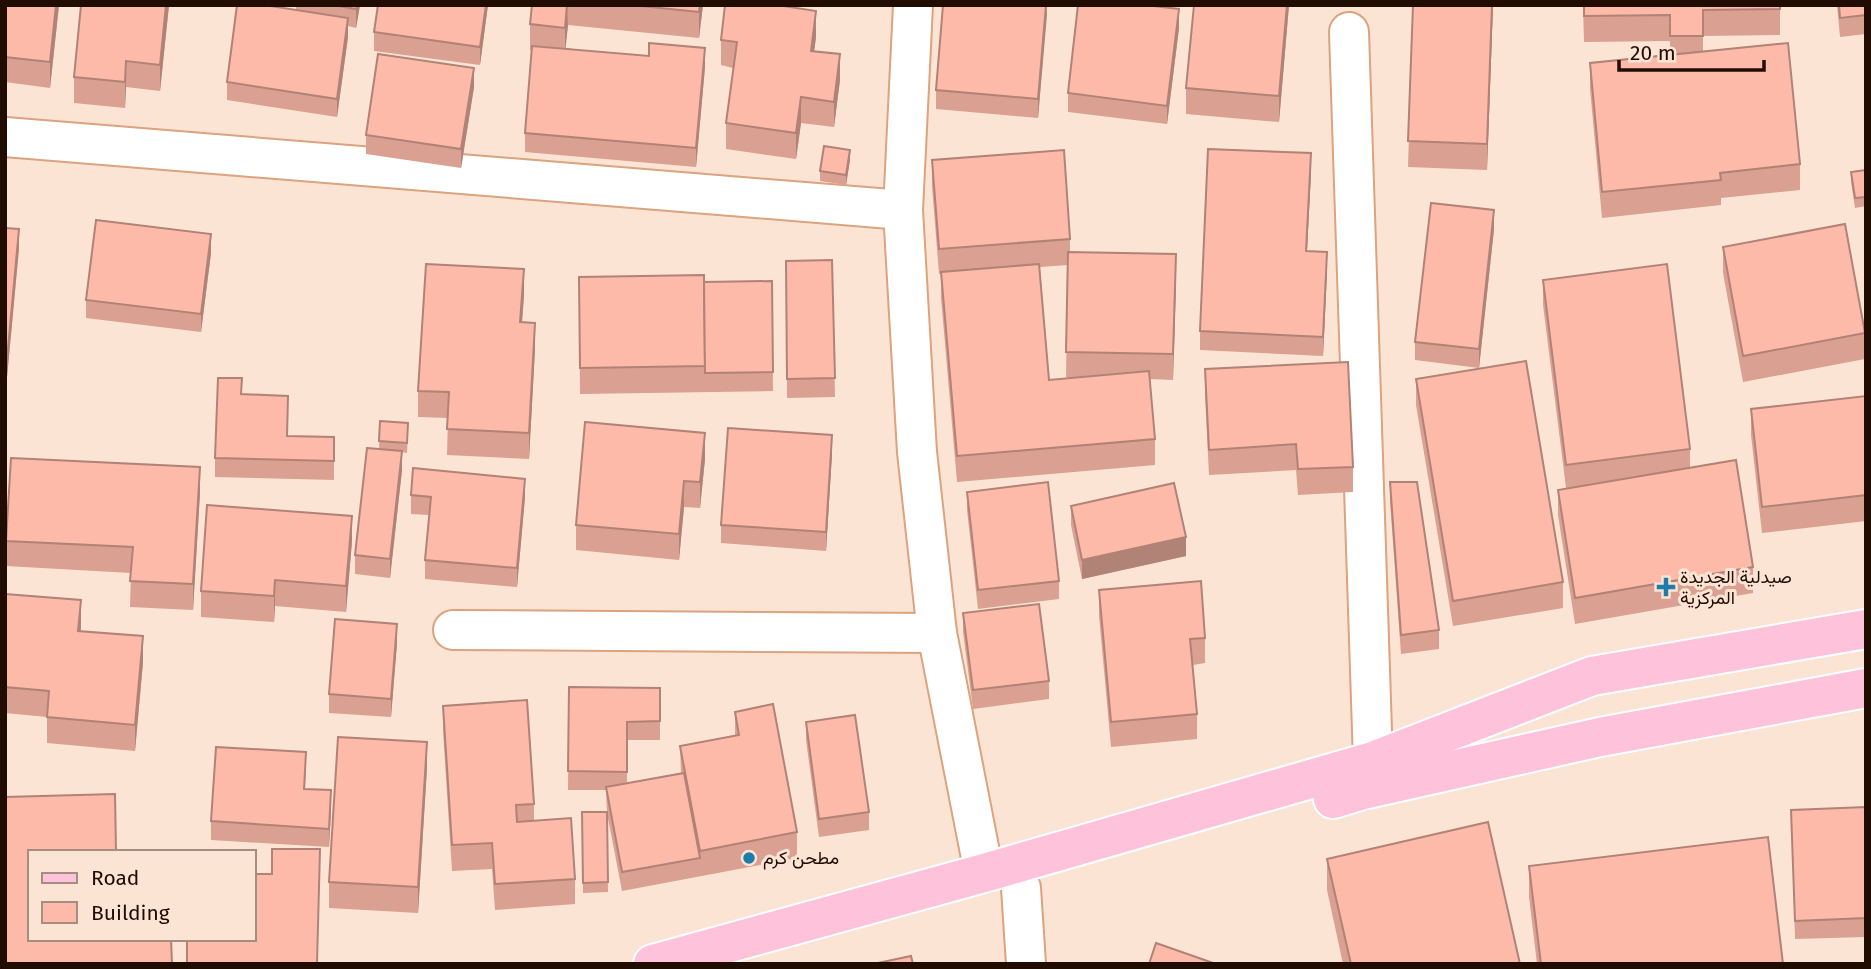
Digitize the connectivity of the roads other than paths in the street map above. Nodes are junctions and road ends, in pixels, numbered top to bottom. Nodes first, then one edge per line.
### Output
1 (913, 5) edge
2 (1349, 32) dead end
3 (5, 136) edge
4 (903, 210) junction
5 (1866, 629) edge
6 (453, 630) dead end
7 (937, 633) junction
8 (1866, 688) edge
9 (1368, 776) junction
10 (984, 873) junction
11 (1021, 888) junction
12 (653, 964) edge
13 (741, 964) edge
14 (1026, 964) edge

1 - 4 street
2 - 9 street
3 - 4 street
4 - 7 street
5 - 9 main road
6 - 7 street
7 - 10 street
8 - 9 main road
9 - 10 main road
9 - 11 main road
10 - 12 main road
11 - 13 main road
11 - 14 street

